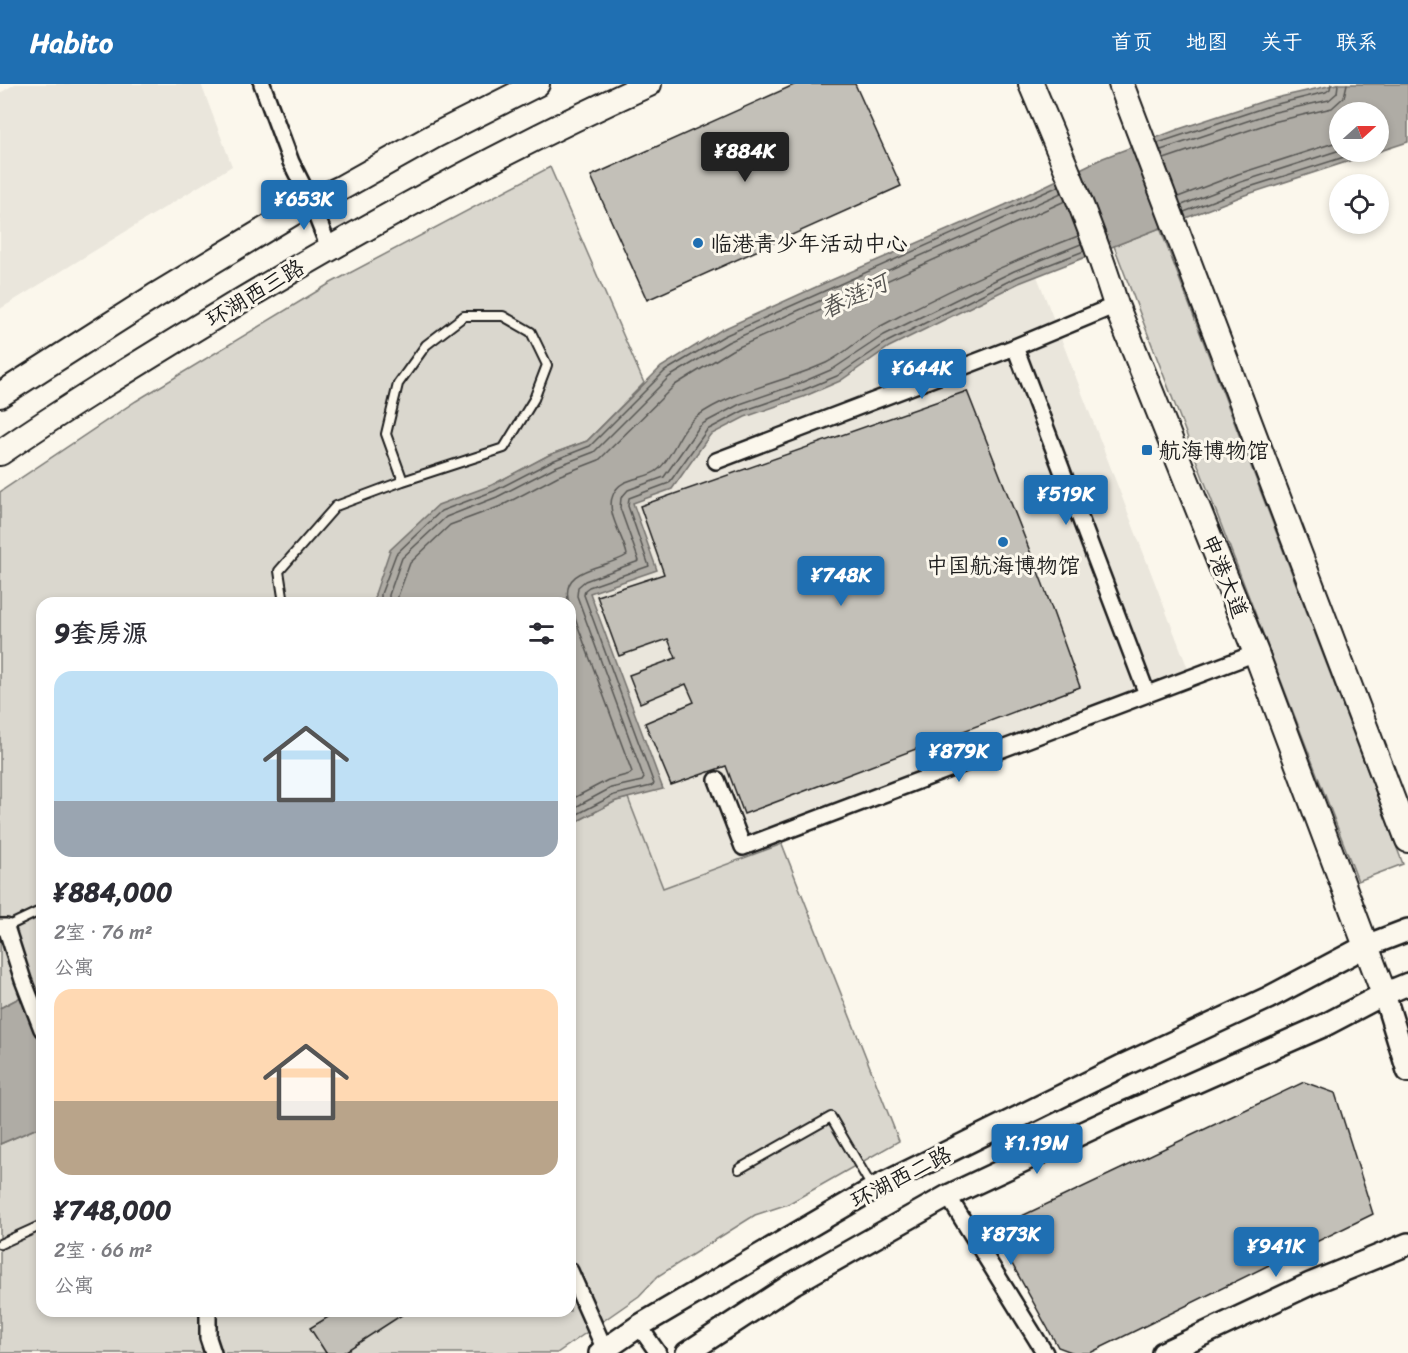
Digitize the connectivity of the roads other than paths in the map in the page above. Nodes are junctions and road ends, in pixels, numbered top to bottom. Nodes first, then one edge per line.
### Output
1 (262, 84) edge
2 (537, 84) edge
3 (649, 84) edge
4 (1031, 84) edge
5 (1121, 84) edge
6 (311, 202) junction
7 (329, 248) junction
8 (1116, 305) junction
9 (1015, 346) junction
10 (0, 395) edge
11 (0, 453) edge
12 (716, 461) dead end
13 (403, 481) junction
14 (283, 597) edge
15 (1256, 653) junction
16 (1147, 694) junction
17 (717, 780) dead end
18 (1408, 840) edge
19 (36, 913) edge
20 (3, 927) edge
21 (1408, 930) edge
22 (1366, 946) junction
23 (1408, 984) edge
24 (1384, 994) junction
25 (36, 1014) edge
26 (1408, 1071) edge
27 (739, 1169) dead end
28 (873, 1189) junction
29 (948, 1196) junction
30 (36, 1228) edge
31 (0, 1244) edge
32 (1408, 1244) edge
33 (576, 1286) edge
34 (208, 1317) edge
35 (639, 1326) junction
36 (603, 1352) edge
37 (213, 1353) edge
38 (658, 1353) edge
39 (687, 1353) edge
40 (1045, 1353) edge
41 (1163, 1353) edge

1 - 6 street
2 - 6 main road
3 - 7 main road, 环湖西三路
4 - 8 main road, 申港大道
5 - 18 main road
6 - 7 street
6 - 10 main road
7 - 11 main road, 环湖西三路
8 - 9 street
8 - 15 main road, 申港大道
9 - 12 street
9 - 16 street
13 - 13 lane
13 - 14 lane
15 - 16 street
15 - 22 main road, 申港大道
16 - 17 street
19 - 20 lane
20 - 25 street
21 - 22 main road, 环湖西二路
22 - 24 main road, 申港大道
22 - 28 main road, 环湖西二路
23 - 24 main road, 环湖西二路
24 - 26 main road, 申港大道
24 - 29 main road, 环湖西二路
27 - 28 lane
28 - 35 main road, 环湖西二路
29 - 39 main road, 环湖西二路
29 - 40 street
30 - 31 lane
32 - 41 main road
33 - 36 street
34 - 37 street
35 - 36 main road, 环湖西二路
35 - 38 street

